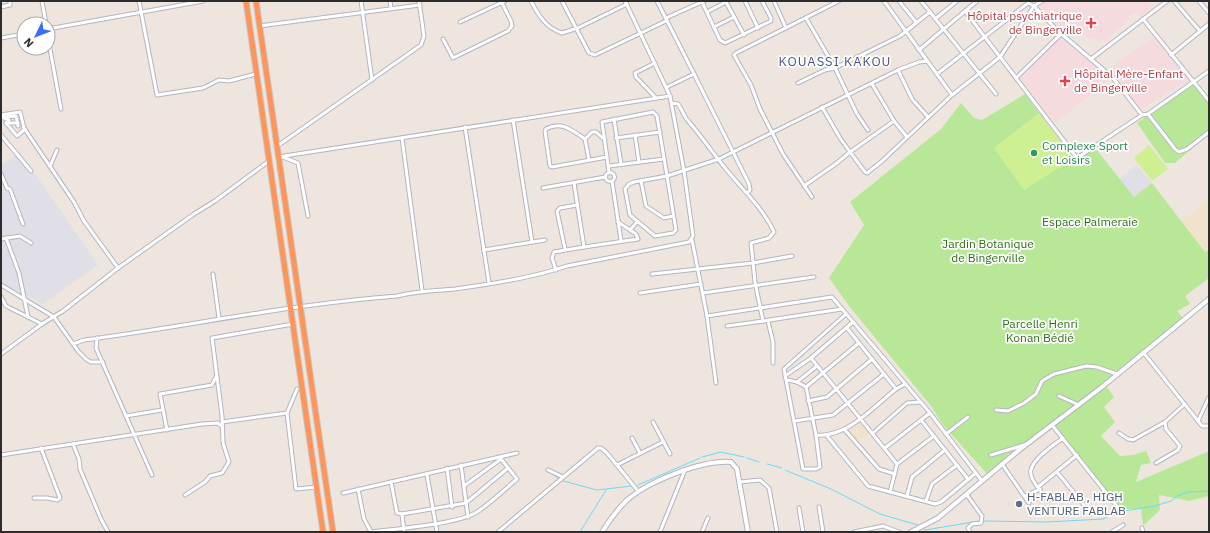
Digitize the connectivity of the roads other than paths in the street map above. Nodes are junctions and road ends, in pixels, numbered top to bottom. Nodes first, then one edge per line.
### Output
1 (10, 1) edge
2 (42, 1) edge
3 (139, 1) edge
4 (203, 1) edge
5 (246, 1) edge
6 (256, 1) edge
7 (361, 1) edge
8 (390, 1) edge
9 (503, 1) edge
10 (531, 1) edge
11 (562, 1) edge
12 (657, 1) edge
13 (703, 1) edge
14 (727, 1) edge
15 (745, 1) edge
16 (762, 1) edge
17 (775, 1) edge
18 (884, 1) edge
19 (899, 1) edge
20 (921, 1) edge
21 (949, 1) edge
22 (957, 1) edge
23 (977, 1) edge
24 (1042, 1) edge
25 (1167, 1) edge
26 (1174, 1) edge
27 (1199, 1) edge
28 (836, 2) edge
29 (1027, 2) edge
30 (419, 3) edge
31 (626, 3) edge
32 (952, 5) junction
33 (1034, 6) junction
34 (1, 7) edge
35 (392, 8) junction
36 (965, 11) junction
37 (362, 12) junction
38 (706, 12) junction
39 (930, 12) junction
40 (141, 13) junction
41 (1209, 13) edge
42 (45, 16) edge
43 (734, 17) junction
44 (806, 18) junction
45 (666, 19) junction
46 (935, 19) junction
47 (1143, 19) junction
48 (460, 22) dead end
49 (916, 22) junction
50 (1209, 24) edge
51 (259, 26) junction
52 (714, 27) junction
53 (576, 28) junction
54 (758, 28) junction
55 (786, 28) junction
56 (56, 29) edge
57 (944, 30) junction
58 (906, 31) junction
59 (1200, 31) junction
60 (641, 33) junction
61 (1062, 34) junction
62 (16, 35) edge
63 (744, 35) junction
64 (985, 37) junction
65 (1, 38) edge
66 (443, 39) dead end
67 (919, 50) junction
68 (963, 54) junction
69 (1171, 55) junction
70 (51, 56) edge
71 (1000, 57) junction
72 (1091, 59) junction
73 (927, 61) junction
74 (655, 62) junction
75 (835, 68) junction
76 (898, 70) junction
77 (1209, 71) edge
78 (256, 74) junction
79 (694, 74) junction
80 (937, 74) junction
81 (980, 74) junction
82 (1016, 78) junction
83 (372, 80) junction
84 (1193, 82) junction
85 (798, 83) dead end
86 (872, 84) junction
87 (667, 87) junction
88 (996, 94) dead end
89 (848, 95) junction
90 (952, 95) junction
91 (670, 96) junction
92 (656, 98) junction
93 (1209, 100) edge
94 (672, 103) junction
95 (822, 107) junction
96 (61, 109) dead end
97 (1148, 114) junction
98 (1142, 115) junction
99 (1, 116) edge
100 (928, 116) junction
101 (513, 120) junction
102 (614, 120) junction
103 (894, 121) junction
104 (6, 123) junction
105 (18, 125) junction
106 (465, 128) junction
107 (12, 130) junction
108 (24, 130) junction
109 (868, 130) dead end
110 (660, 132) junction
111 (772, 132) junction
112 (1209, 132) edge
113 (1, 135) edge
114 (635, 135) junction
115 (907, 137) junction
116 (402, 138) junction
117 (616, 138) junction
118 (585, 139) junction
119 (605, 140) junction
120 (276, 147) junction
121 (57, 150) dead end
122 (732, 152) junction
123 (850, 152) junction
124 (304, 154) junction
125 (280, 157) junction
126 (607, 157) junction
127 (664, 159) junction
128 (719, 159) junction
129 (589, 160) junction
130 (269, 161) junction
131 (297, 162) junction
132 (639, 162) junction
133 (620, 164) junction
134 (50, 166) junction
135 (609, 166) junction
136 (31, 171) dead end
137 (684, 171) junction
138 (610, 172) junction
139 (1, 174) edge
140 (667, 176) junction
141 (605, 177) junction
142 (612, 181) junction
143 (641, 181) junction
144 (574, 183) junction
145 (804, 186) junction
146 (543, 188) dead end
147 (747, 193) junction
148 (812, 197) dead end
149 (577, 205) junction
150 (308, 216) dead end
151 (673, 216) junction
152 (618, 222) junction
153 (637, 222) junction
154 (23, 224) dead end
155 (630, 230) junction
156 (6, 238) junction
157 (1, 239) edge
158 (545, 240) dead end
159 (621, 240) junction
160 (692, 240) junction
161 (532, 242) junction
162 (31, 243) dead end
163 (584, 247) junction
164 (565, 249) junction
165 (484, 250) junction
166 (792, 256) dead end
167 (753, 263) junction
168 (118, 268) junction
169 (698, 269) junction
170 (556, 270) junction
171 (213, 274) dead end
172 (652, 274) dead end
173 (814, 277) dead end
174 (489, 283) junction
175 (701, 284) junction
176 (1, 285) edge
177 (756, 285) junction
178 (422, 290) junction
179 (640, 293) dead end
180 (703, 293) junction
181 (1, 297) edge
182 (24, 297) junction
183 (1209, 298) edge
184 (300, 308) junction
185 (760, 308) junction
186 (291, 309) junction
187 (842, 309) junction
188 (846, 314) junction
189 (707, 316) junction
190 (28, 317) junction
191 (54, 317) junction
192 (219, 318) junction
193 (763, 321) junction
194 (768, 321) junction
195 (853, 322) junction
196 (42, 324) junction
197 (293, 324) junction
198 (727, 326) dead end
199 (846, 328) junction
200 (97, 338) junction
201 (859, 343) junction
202 (73, 344) junction
203 (1143, 352) junction
204 (1, 354) edge
205 (811, 358) junction
206 (872, 359) junction
207 (103, 362) junction
208 (773, 363) dead end
209 (816, 366) junction
210 (823, 373) junction
211 (884, 374) junction
212 (1117, 374) junction
213 (217, 375) junction
214 (785, 376) junction
215 (787, 380) junction
216 (796, 382) junction
217 (716, 383) dead end
218 (905, 384) junction
219 (806, 387) junction
220 (297, 389) dead end
221 (836, 389) junction
222 (896, 389) junction
223 (1059, 396) dead end
224 (1209, 396) edge
225 (808, 401) junction
226 (920, 402) junction
227 (848, 403) junction
228 (1185, 404) junction
229 (1080, 405) junction
230 (162, 410) junction
231 (996, 410) dead end
232 (287, 413) junction
233 (930, 413) junction
234 (126, 416) junction
235 (968, 417) dead end
236 (812, 418) junction
237 (860, 418) junction
238 (921, 420) junction
239 (795, 421) junction
240 (1198, 421) junction
241 (222, 422) junction
242 (653, 422) dead end
243 (1165, 422) junction
244 (1052, 425) junction
245 (222, 426) junction
246 (1209, 426) edge
247 (167, 430) junction
248 (846, 430) junction
249 (873, 433) junction
250 (1119, 433) dead end
251 (133, 434) junction
252 (946, 434) junction
253 (816, 435) junction
254 (827, 436) junction
255 (934, 436) junction
256 (632, 438) dead end
257 (1063, 438) junction
258 (663, 442) junction
259 (73, 444) junction
260 (1026, 445) junction
261 (41, 448) junction
262 (885, 448) junction
263 (945, 450) junction
264 (517, 453) dead end
265 (640, 453) junction
266 (670, 454) dead end
267 (1, 455) edge
268 (991, 455) dead end
269 (1077, 455) junction
270 (1156, 463) dead end
271 (897, 464) junction
272 (1002, 464) junction
273 (462, 465) junction
274 (617, 465) junction
275 (957, 465) junction
276 (446, 468) junction
277 (508, 468) junction
278 (548, 470) dead end
279 (685, 470) junction
280 (1057, 472) junction
281 (976, 473) junction
282 (895, 474) junction
283 (152, 475) dead end
284 (427, 475) junction
285 (563, 477) junction
286 (968, 479) junction
287 (982, 481) junction
288 (391, 482) junction
289 (740, 482) junction
290 (464, 486) junction
291 (317, 487) junction
292 (1039, 488) junction
293 (358, 489) junction
294 (638, 491) junction
295 (890, 492) junction
296 (343, 493) dead end
297 (967, 494) junction
298 (185, 495) dead end
299 (907, 496) junction
300 (1025, 496) junction
301 (1045, 497) dead end
302 (34, 498) dead end
303 (926, 501) junction
304 (466, 503) junction
305 (1029, 503) dead end
306 (1084, 505) dead end
307 (452, 507) junction
308 (799, 508) dead end
309 (819, 508) dead end
310 (1119, 509) dead end
311 (433, 510) junction
312 (402, 514) junction
313 (468, 517) junction
314 (708, 518) dead end
315 (436, 524) junction
316 (1123, 525) dead end
317 (403, 528) junction
318 (913, 531) edge
319 (108, 532) edge
320 (323, 532) edge
321 (333, 532) edge
322 (371, 532) edge
323 (404, 532) edge
324 (437, 532) edge
325 (498, 532) edge
326 (602, 532) edge
327 (660, 532) edge
328 (702, 532) edge
329 (748, 532) edge
330 (777, 532) edge
331 (803, 532) edge
332 (823, 532) edge
333 (854, 532) edge
334 (899, 532) edge
335 (970, 532) edge
336 (1112, 532) edge

1 - 34 street
2 - 42 street
3 - 40 street
4 - 40 street
5 - 78 highway
6 - 51 highway
7 - 37 street
8 - 35 street
9 - 48 street
9 - 66 street
10 - 53 street
11 - 53 street
12 - 45 street
13 - 38 street
13 - 45 street
14 - 38 street
14 - 43 street
15 - 54 street
16 - 54 street
17 - 55 street
18 - 58 street
19 - 49 street
20 - 39 street
21 - 32 street
22 - 32 street
23 - 36 street
24 - 33 street
25 - 47 street
26 - 59 street
27 - 41 street
28 - 44 street
29 - 33 street
29 - 64 street
30 - 35 street
30 - 83 street
31 - 53 street
31 - 60 street
32 - 46 street
33 - 61 street
33 - 71 street
35 - 37 street
36 - 57 street
36 - 64 street
37 - 51 street
37 - 83 street
38 - 52 street
39 - 46 street
39 - 49 street
40 - 56 street
40 - 78 street
43 - 52 street
43 - 63 street
44 - 55 street
44 - 75 street
45 - 60 street
45 - 79 street
46 - 57 street
47 - 69 street
47 - 72 street
49 - 58 street
50 - 59 street
51 - 120 highway
52 - 63 street
53 - 60 street
54 - 63 street
55 - 111 street
57 - 67 street
57 - 68 street
58 - 67 street
58 - 75 street
59 - 69 street
60 - 74 street
61 - 72 street
61 - 82 street
62 - 65 street
64 - 68 street
64 - 71 street
67 - 73 street
68 - 80 street
68 - 81 street
69 - 84 street
70 - 96 street
71 - 81 street
71 - 82 street
72 - 98 street
73 - 76 street
73 - 80 street
74 - 87 street
74 - 92 street
75 - 85 street
75 - 89 street
76 - 86 street
76 - 100 street
77 - 84 street
78 - 130 highway
79 - 87 street
79 - 122 street
80 - 90 street
81 - 88 street
81 - 90 street
82 - 98 street
83 - 120 street
84 - 93 street
84 - 97 street
86 - 89 street
86 - 103 street
87 - 91 street
89 - 95 street
89 - 109 street
90 - 100 street
91 - 92 street
91 - 94 street
92 - 101 street
94 - 128 street
94 - 137 street
95 - 111 street
95 - 123 street
97 - 98 street
97 - 112 street
99 - 104 street
99 - 105 street
99 - 108 street
100 - 115 street
101 - 106 street
101 - 161 street
102 - 110 street
102 - 117 street
102 - 119 street
103 - 115 street
103 - 123 street
104 - 105 street
104 - 107 street
105 - 107 street
105 - 108 street
106 - 116 street
106 - 165 street
107 - 108 street
108 - 134 street
110 - 114 street
110 - 127 street
111 - 122 street
111 - 145 street
113 - 136 street
114 - 117 street
114 - 132 street
115 - 123 street
116 - 124 street
116 - 178 street
117 - 133 street
118 - 119 street
118 - 129 street
118 - 129 street
119 - 126 street
120 - 125 highway
121 - 134 street
122 - 128 street
122 - 147 street
123 - 145 street
124 - 125 street
124 - 131 street
125 - 131 street
125 - 184 highway
126 - 129 street
126 - 135 street
127 - 132 street
127 - 140 street
128 - 137 street
128 - 147 street
130 - 168 street
130 - 186 highway
131 - 150 street
132 - 133 street
133 - 135 street
134 - 168 street
135 - 138 street
137 - 140 street
137 - 160 street
138 - 141 street
138 - 142 street
139 - 154 street
140 - 143 street
140 - 151 street
141 - 142 street
141 - 144 street
142 - 152 street
143 - 151 street
143 - 153 street
144 - 146 street
144 - 149 street
145 - 148 street
147 - 167 street
149 - 163 street
149 - 164 street
151 - 153 street
152 - 155 street
152 - 159 street
153 - 155 street
155 - 159 street
156 - 157 street
156 - 162 street
156 - 182 street
158 - 161 street
159 - 163 street
160 - 169 street
160 - 170 street
161 - 165 street
163 - 164 street
164 - 170 street
165 - 174 street
166 - 167 street
167 - 169 street
167 - 177 street
168 - 191 street
169 - 172 street
169 - 175 street
170 - 174 street
171 - 192 street
173 - 177 street
174 - 178 street
175 - 179 street
175 - 180 street
176 - 182 street
177 - 180 street
177 - 185 street
178 - 184 street
180 - 189 street
181 - 190 street
182 - 190 street
182 - 191 street
183 - 203 street
184 - 186 street
184 - 321 highway
185 - 187 street
185 - 189 street
185 - 193 street
186 - 192 street
186 - 197 highway
187 - 188 street
187 - 194 street
188 - 195 street
188 - 214 street
189 - 217 street
190 - 196 street
191 - 196 street
191 - 202 street
192 - 200 street
193 - 194 street
193 - 198 street
194 - 208 street
195 - 199 street
195 - 218 street
196 - 204 street
197 - 213 street
197 - 291 highway
199 - 201 street
199 - 205 street
200 - 202 street
200 - 207 street
201 - 206 street
201 - 210 street
202 - 207 street
203 - 212 street
203 - 228 street
205 - 209 street
205 - 214 street
206 - 211 street
206 - 221 street
207 - 234 street
209 - 210 street
209 - 216 street
210 - 219 street
210 - 221 street
211 - 222 street
211 - 227 street
212 - 229 street
212 - 231 street
213 - 230 street
213 - 241 street
214 - 215 street
215 - 216 street
215 - 239 street
216 - 219 street
218 - 222 street
218 - 226 street
219 - 225 street
220 - 232 street
221 - 225 street
221 - 227 street
222 - 237 street
223 - 229 street
224 - 240 street
225 - 236 street
226 - 233 street
226 - 249 street
227 - 236 street
227 - 237 street
228 - 240 street
228 - 243 street
229 - 244 street
230 - 234 street
230 - 247 street
232 - 241 street
232 - 291 street
233 - 238 street
233 - 252 street
234 - 251 street
235 - 252 street
236 - 239 street
236 - 253 street
237 - 248 street
237 - 249 street
238 - 255 street
238 - 262 street
239 - 253 street
240 - 246 street
241 - 245 street
242 - 258 street
243 - 250 street
243 - 270 street
244 - 257 street
244 - 260 street
245 - 247 street
245 - 298 street
247 - 251 street
248 - 254 street
248 - 282 street
249 - 262 street
251 - 259 street
251 - 283 street
252 - 281 street
253 - 254 street
254 - 295 street
255 - 263 street
255 - 271 street
256 - 265 street
257 - 269 street
257 - 292 street
258 - 265 street
258 - 266 street
259 - 261 street
259 - 319 street
260 - 268 street
260 - 272 street
261 - 267 street
261 - 302 street
262 - 271 street
263 - 275 street
263 - 299 street
264 - 273 street
265 - 274 street
269 - 280 street
269 - 310 street
271 - 282 street
272 - 287 street
272 - 300 street
273 - 276 street
273 - 290 street
274 - 285 street
274 - 294 street
275 - 286 street
275 - 303 street
276 - 284 street
276 - 307 street
277 - 290 street
277 - 304 street
277 - 313 street
278 - 285 street
279 - 289 street
279 - 294 street
279 - 327 street
280 - 292 street
280 - 306 street
281 - 286 street
281 - 287 street
282 - 295 street
284 - 288 street
284 - 311 street
285 - 325 street
286 - 303 street
287 - 297 street
288 - 293 street
288 - 312 street
289 - 329 street
289 - 330 street
290 - 304 street
291 - 320 highway
292 - 300 street
292 - 301 street
293 - 296 street
293 - 322 street
294 - 326 street
295 - 299 street
297 - 318 street
297 - 335 street
299 - 303 street
300 - 305 street
304 - 307 street
304 - 313 street
307 - 311 street
308 - 331 street
309 - 332 street
311 - 312 street
311 - 315 street
312 - 317 street
313 - 315 street
314 - 328 street
315 - 317 street
315 - 324 street
316 - 336 street
317 - 322 street
317 - 323 street
333 - 334 street

